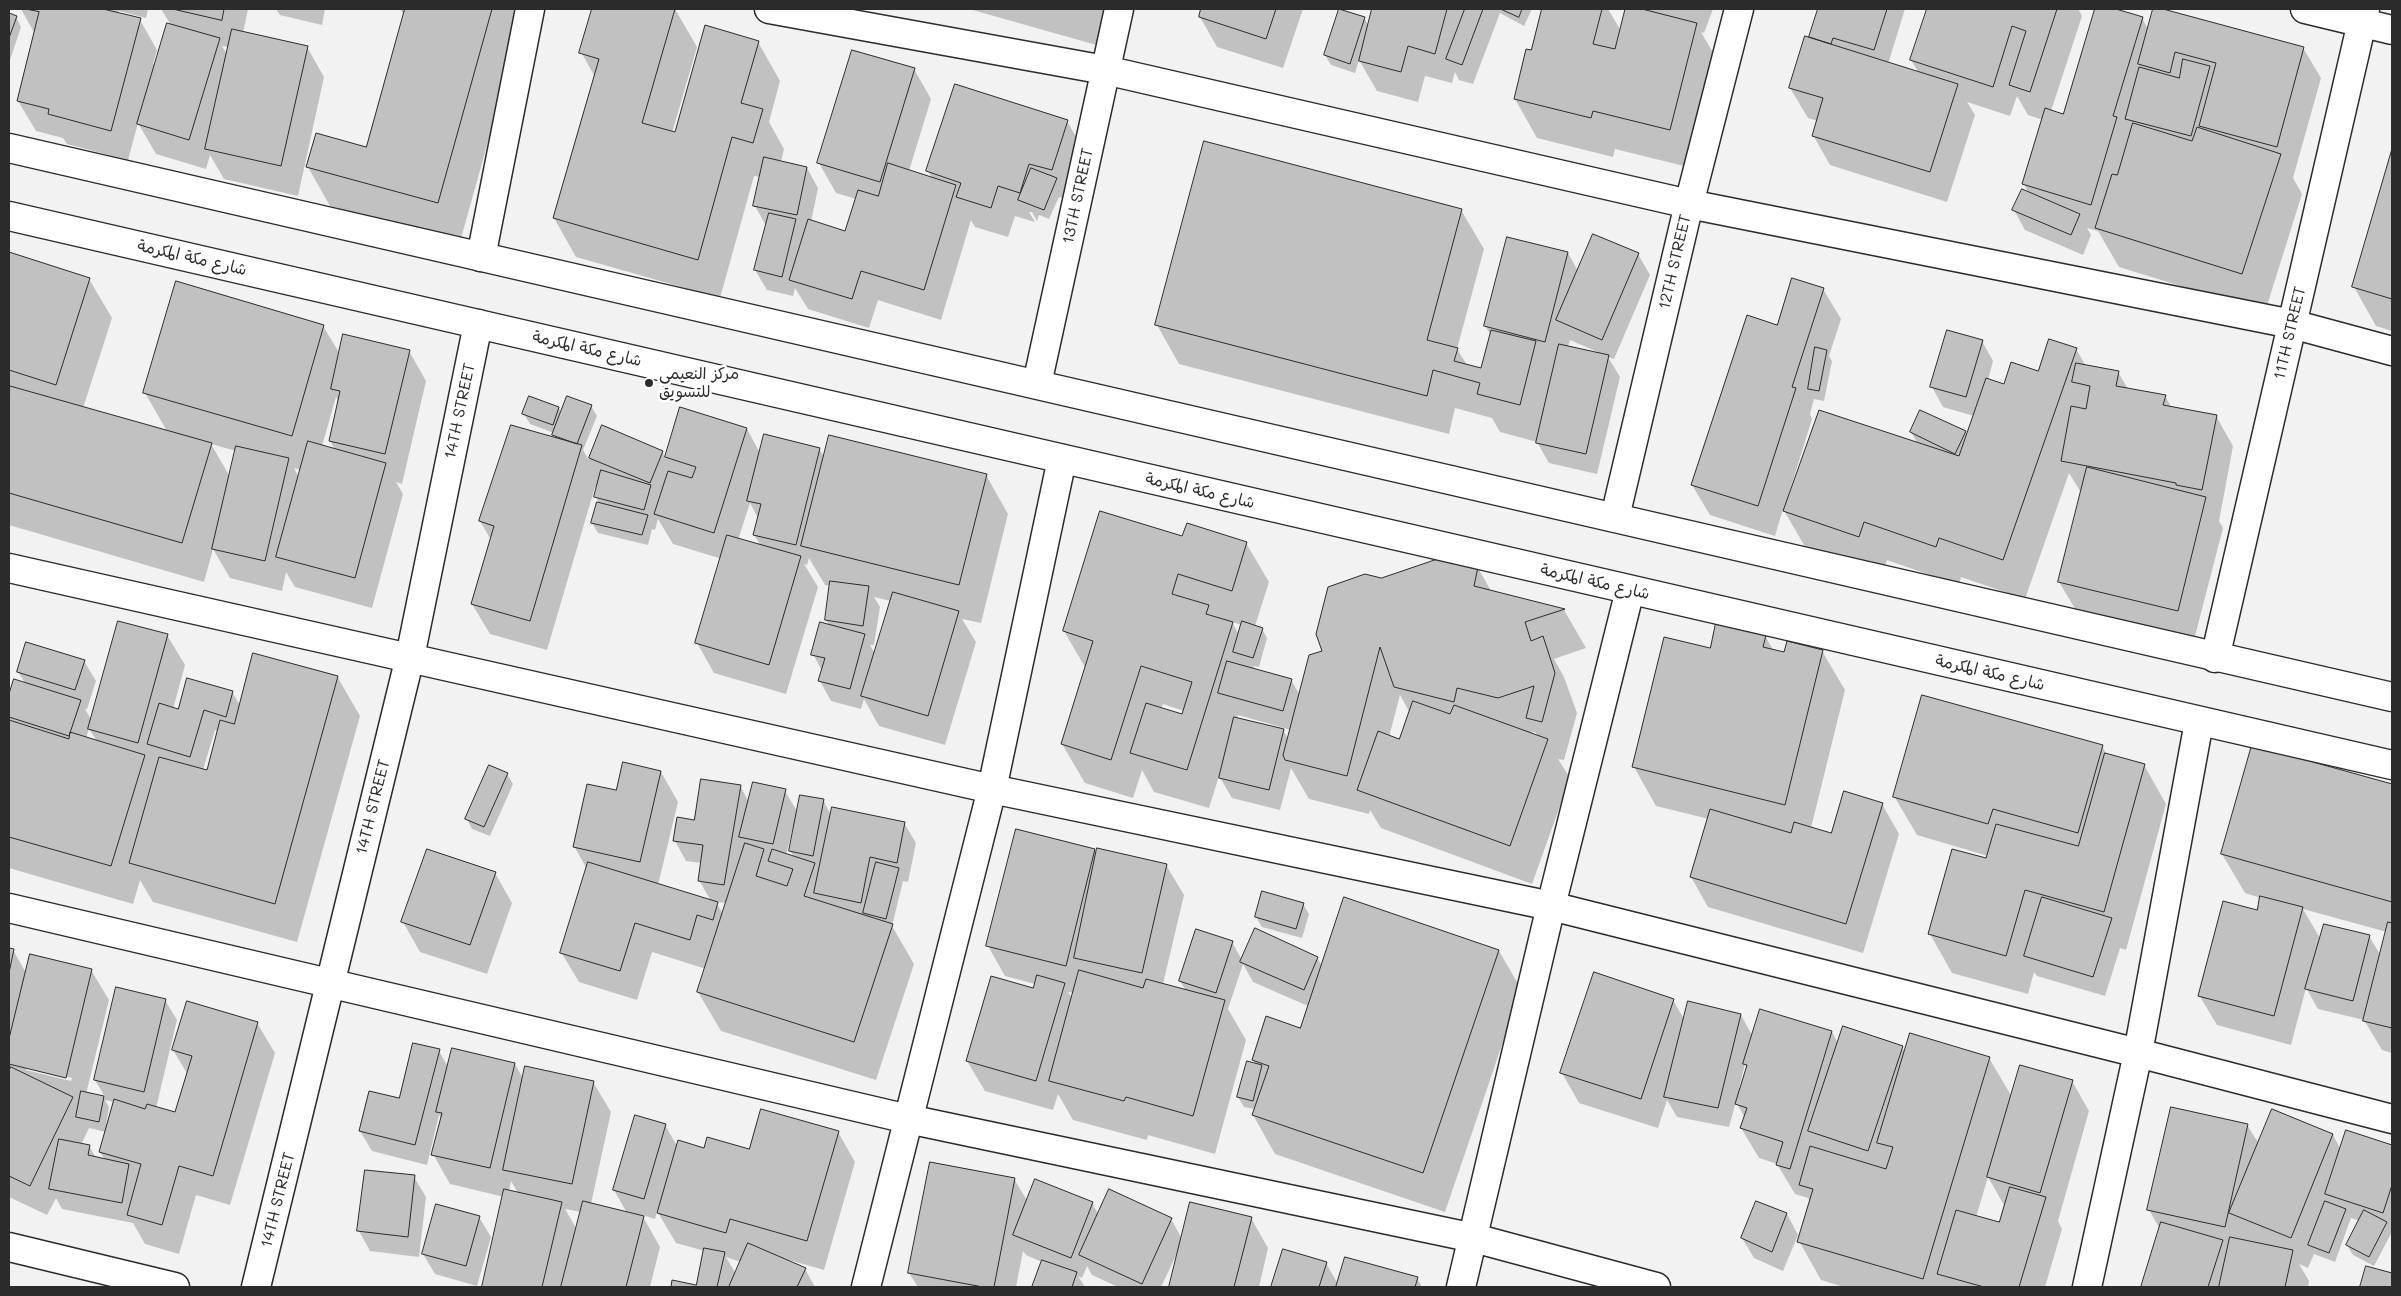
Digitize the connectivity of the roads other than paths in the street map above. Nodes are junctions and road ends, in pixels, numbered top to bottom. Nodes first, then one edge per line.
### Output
1 (530, 9) edge
2 (769, 9) edge
3 (1119, 9) edge
4 (1739, 9) edge
5 (2305, 9) edge
6 (2363, 16) edge
7 (2392, 30) edge
8 (1105, 70) junction
9 (9, 148) edge
10 (1689, 204) junction
11 (9, 216) edge
12 (481, 257) junction
13 (478, 324) junction
14 (2292, 324) junction
15 (2392, 351) edge
16 (1037, 384) junction
17 (1062, 458) junction
18 (1616, 517) junction
19 (9, 568) edge
20 (1630, 590) junction
21 (410, 657) junction
22 (2215, 658) junction
23 (2392, 697) edge
24 (2199, 722) junction
25 (2392, 765) edge
26 (992, 789) junction
27 (1551, 906) junction
28 (9, 908) edge
29 (330, 983) junction
30 (2138, 1053) junction
31 (908, 1119) junction
32 (2392, 1119) edge
33 (1474, 1238) junction
34 (9, 1247) edge
35 (175, 1287) edge
36 (256, 1287) edge
37 (866, 1287) edge
38 (1461, 1287) edge
39 (1656, 1287) edge
40 (2087, 1287) edge

1 - 12 street
2 - 8 street
3 - 8 street, 13TH STREET
4 - 10 street, 12TH STREET
5 - 6 street
6 - 7 street
6 - 14 street, 11TH STREET
8 - 10 street
8 - 16 street, 13TH STREET
9 - 12 street
10 - 14 street
10 - 18 street, 12TH STREET
11 - 13 street, شارع مكة المكرمة
12 - 16 street
13 - 17 street, شارع مكة المكرمة
13 - 21 street, 14TH STREET
14 - 15 street
14 - 22 street, 11TH STREET
16 - 18 street
17 - 20 street, شارع مكة المكرمة
17 - 26 street
18 - 22 street
19 - 21 street
20 - 24 street, شارع مكة المكرمة
20 - 27 street
21 - 26 street
21 - 29 street, 14TH STREET
22 - 23 street
24 - 25 street, شارع مكة المكرمة
24 - 30 street
26 - 27 street
26 - 31 street
27 - 30 street
27 - 33 street
28 - 29 street
29 - 31 street
29 - 36 street, 14TH STREET
30 - 32 street
30 - 40 street
31 - 33 street
31 - 37 street
33 - 38 street
33 - 39 street
34 - 35 street

